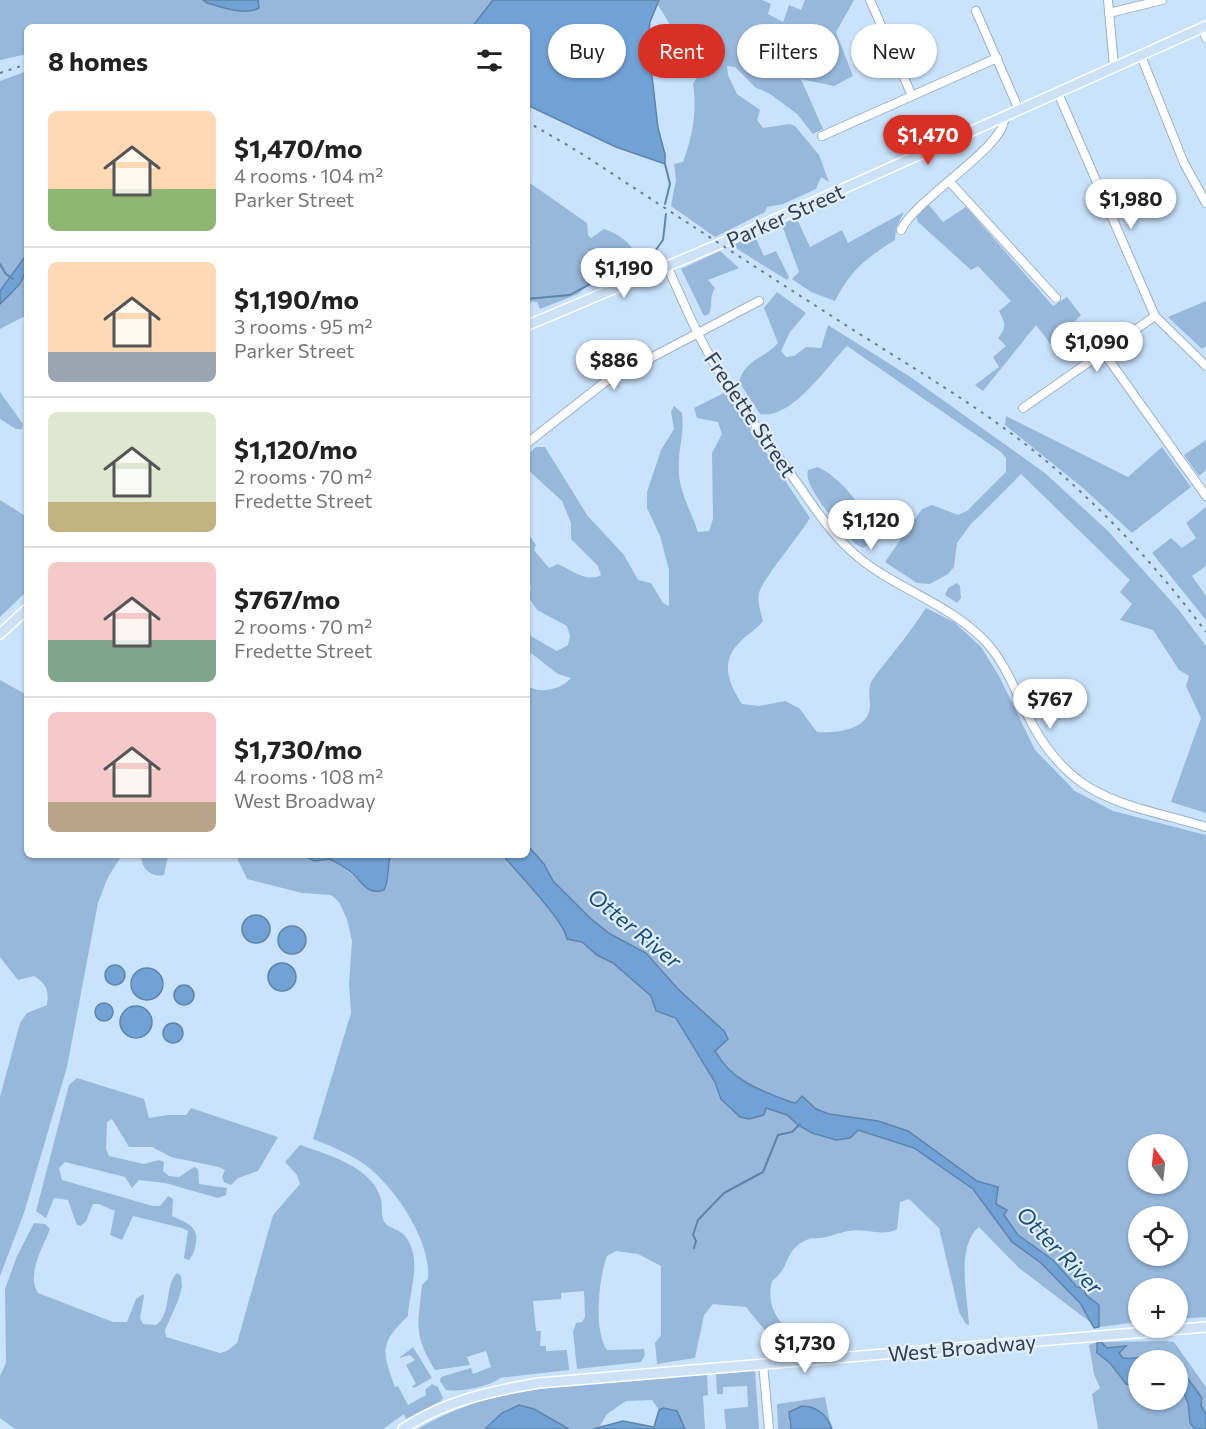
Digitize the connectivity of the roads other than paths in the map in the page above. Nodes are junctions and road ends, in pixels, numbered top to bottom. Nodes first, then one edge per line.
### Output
1 (870, 0) edge
2 (1108, 0) edge
3 (1162, 0) edge
4 (976, 10) dead end
5 (1109, 13) junction
6 (1205, 31) edge
7 (1140, 56) junction
8 (997, 58) junction
9 (1114, 66) junction
10 (1058, 93) junction
11 (912, 96) junction
12 (1019, 110) junction
13 (1004, 117) junction
14 (822, 136) dead end
15 (949, 181) junction
16 (1206, 203) edge
17 (901, 230) dead end
18 (667, 266) junction
19 (1056, 298) dead end
20 (759, 301) dead end
21 (1155, 316) junction
22 (530, 324) edge
23 (698, 332) junction
24 (1104, 353) junction
25 (1206, 366) edge
26 (1023, 408) dead end
27 (530, 441) edge
28 (1206, 496) edge
29 (24, 612) edge
30 (0, 634) edge
31 (1206, 826) edge
32 (1206, 1327) edge
33 (763, 1364) junction
34 (403, 1429) edge
35 (769, 1429) edge

1 - 11 street
2 - 5 street
3 - 5 street
4 - 8 street
5 - 9 street
6 - 7 main road, Parker Street
7 - 9 main road, Parker Street
7 - 16 street
8 - 11 street
8 - 12 street
9 - 10 main road, Parker Street
10 - 12 main road, Parker Street
10 - 21 street
11 - 14 street
12 - 13 main road, Parker Street
13 - 15 street
13 - 18 main road, Parker Street
15 - 17 street
15 - 19 street
18 - 22 main road, Parker Street
18 - 23 street, Fredette Street
20 - 23 street
21 - 24 street
21 - 25 street
23 - 27 street
23 - 31 street, Fredette Street
24 - 26 street
24 - 28 street
29 - 30 main road
32 - 33 main road, West Broadway
33 - 34 main road, West Broadway
33 - 35 street

